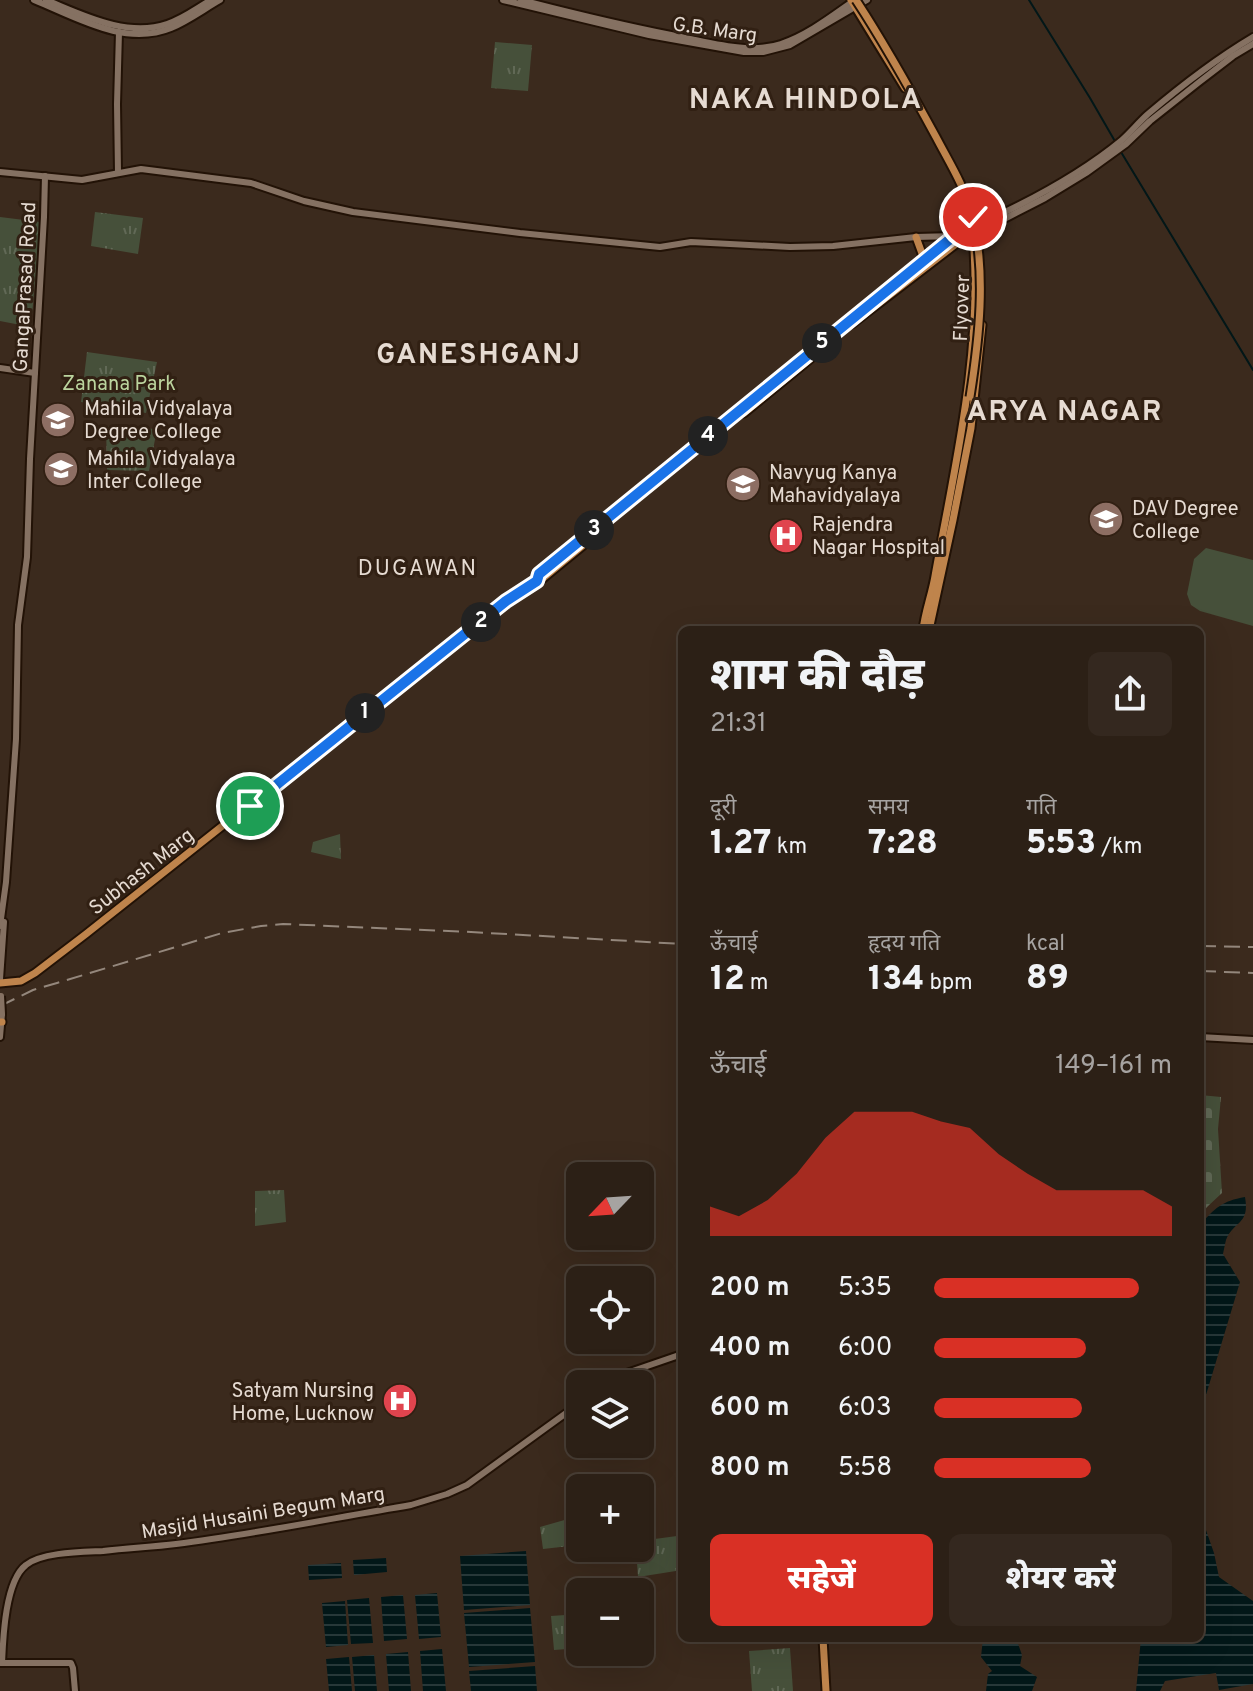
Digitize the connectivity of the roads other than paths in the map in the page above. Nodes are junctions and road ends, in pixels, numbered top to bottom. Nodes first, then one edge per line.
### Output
1 (34, 0) edge
2 (46, 0) edge
3 (211, 0) edge
4 (220, 0) edge
5 (503, 0) edge
6 (521, 0) edge
7 (857, 1) edge
8 (119, 29) junction
9 (1253, 37) edge
10 (1253, 44) edge
11 (1124, 142) junction
12 (0, 172) edge
13 (118, 172) junction
14 (45, 176) junction
15 (975, 227) junction
16 (954, 236) junction
17 (916, 237) junction
18 (924, 259) junction
19 (0, 368) edge
20 (35, 373) junction
21 (968, 417) junction
22 (537, 581) junction
23 (927, 626) edge
24 (3, 906) junction
25 (0, 926) edge
26 (0, 982) edge
27 (1, 996) edge
28 (1, 1019) edge
29 (0, 1037) edge
30 (1204, 1037) edge
31 (1253, 1040) edge
32 (678, 1355) edge
33 (636, 1370) edge
34 (566, 1413) edge
35 (825, 1642) edge
36 (1, 1663) edge
37 (75, 1691) edge
38 (828, 1691) edge

1 - 8 street
2 - 8 street
3 - 8 street
4 - 8 street
5 - 7 street, G.B. Marg
6 - 7 street
7 - 15 main road
7 - 21 main road, Flyover, bridge
8 - 13 street
9 - 11 street
10 - 11 street
11 - 15 street
12 - 14 street
13 - 14 street
13 - 17 street
14 - 20 street, GangaPrasad Road
15 - 16 main road, Subhash Marg
15 - 21 main road
15 - 22 main road
16 - 17 street
16 - 18 main road, Subhash Marg
17 - 18 main road
18 - 22 main road, Subhash Marg
19 - 20 street
20 - 24 street, GangaPrasad Road
21 - 23 main road
22 - 26 main road, Subhash Marg
24 - 25 street, GangaPrasad Road
24 - 26 street
26 - 27 street
27 - 28 street, bridge
28 - 29 street
30 - 31 street
32 - 33 street
34 - 36 street, Masjid Husaini Begum Marg
35 - 38 main road
36 - 37 street

